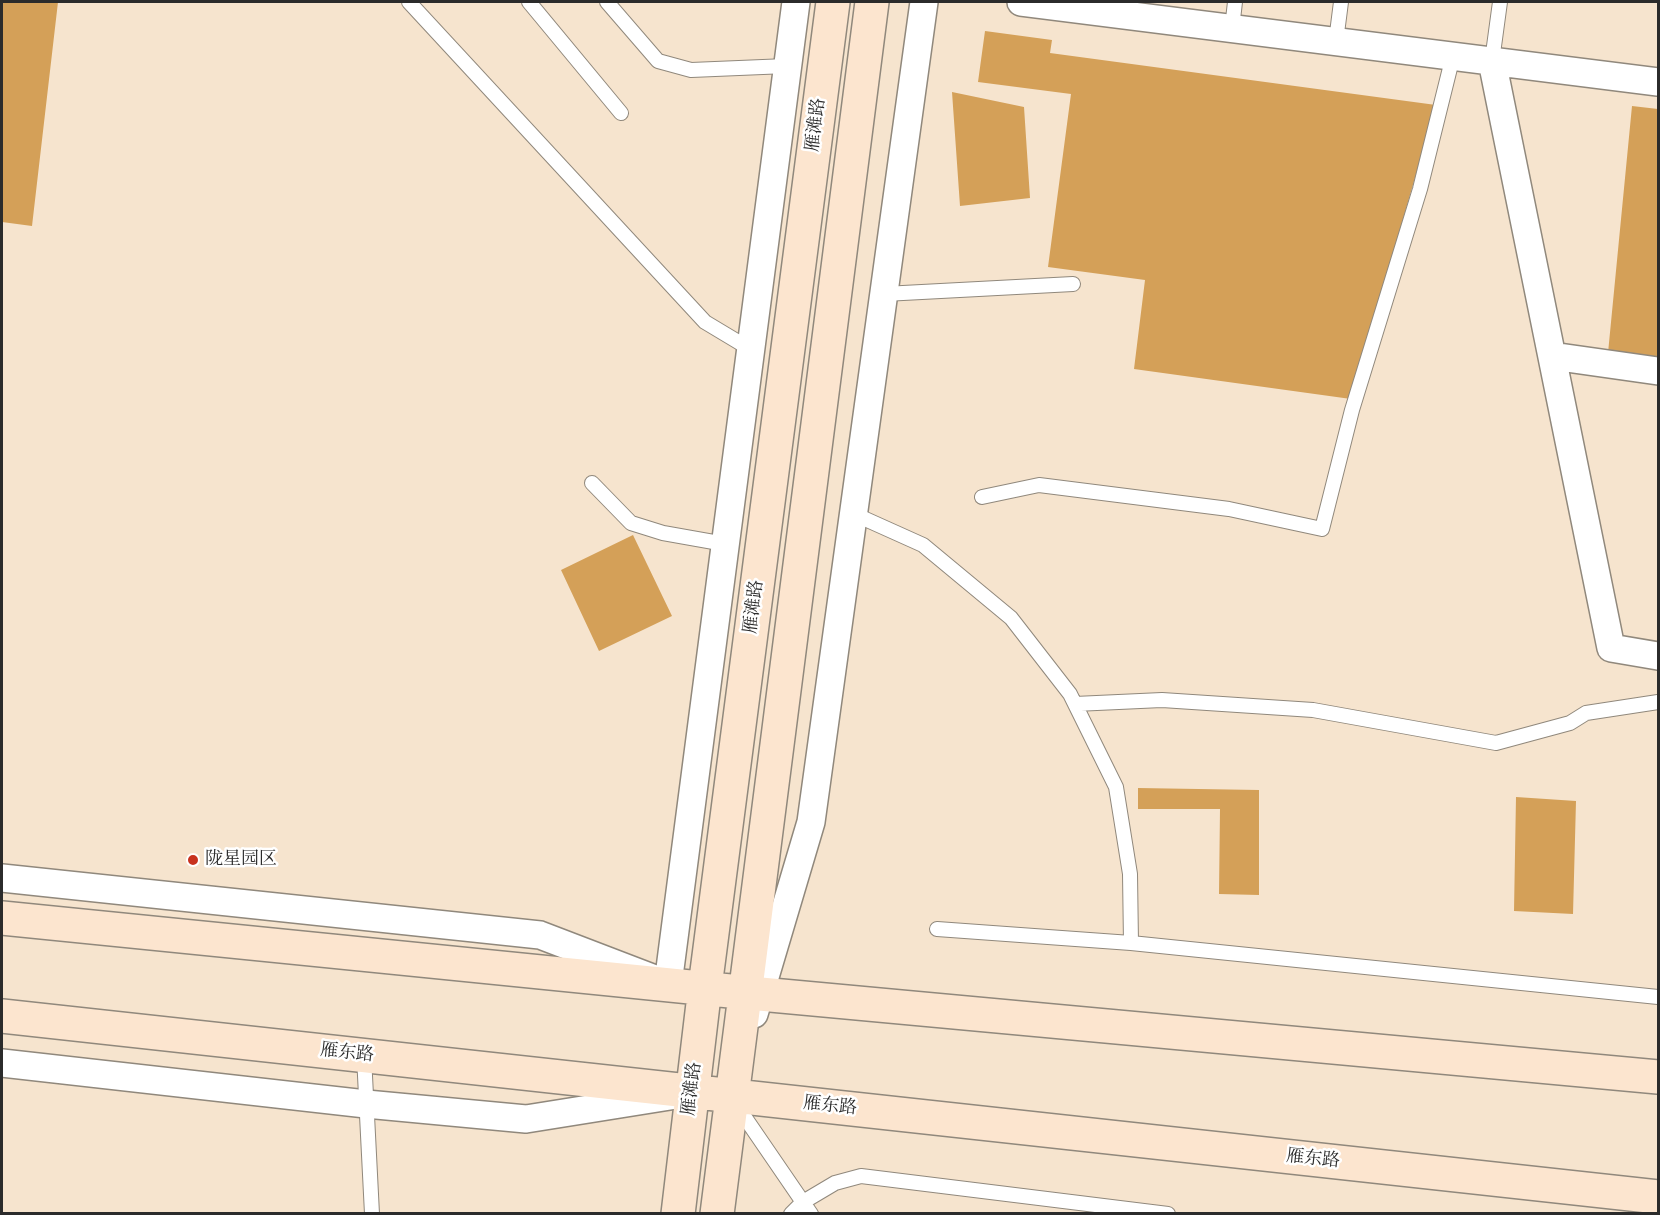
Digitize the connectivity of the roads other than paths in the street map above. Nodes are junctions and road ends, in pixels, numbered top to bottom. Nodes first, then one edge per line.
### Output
1 (409, 2) edge
2 (529, 2) edge
3 (607, 2) edge
4 (796, 2) edge
5 (833, 2) edge
6 (872, 2) edge
7 (924, 2) edge
8 (1021, 2) edge
9 (1235, 2) edge
10 (1341, 2) edge
11 (1500, 2) edge
12 (1233, 28) junction
13 (1336, 41) junction
14 (1453, 56) junction
15 (1492, 61) junction
16 (787, 66) junction
17 (1659, 82) edge
18 (621, 113) dead end
19 (1073, 284) dead end
20 (884, 294) junction
21 (750, 349) junction
22 (1552, 356) junction
23 (1659, 371) edge
24 (592, 483) dead end
25 (982, 497) dead end
26 (854, 514) junction
27 (725, 544) junction
28 (1659, 656) edge
29 (1659, 702) edge
30 (1075, 704) junction
31 (2, 878) edge
32 (2, 918) edge
33 (937, 929) dead end
34 (1131, 943) junction
35 (668, 984) junction
36 (705, 987) junction
37 (752, 993) junction
38 (1659, 997) edge
39 (2, 1016) edge
40 (364, 1056) junction
41 (2, 1063) edge
42 (1659, 1077) edge
43 (693, 1092) junction
44 (731, 1096) junction
45 (366, 1104) junction
46 (1659, 1197) edge
47 (807, 1208) edge
48 (372, 1214) edge
49 (678, 1214) edge
50 (717, 1214) edge
51 (791, 1214) edge
52 (1168, 1214) edge

1 - 21 lane
2 - 18 lane
3 - 16 lane
4 - 16 street, 雁滩路
5 - 36 main road, 雁滩路
6 - 37 main road
7 - 20 street
8 - 12 street
9 - 12 lane
10 - 13 lane
11 - 15 lane
12 - 13 street
13 - 14 street
14 - 15 street
14 - 25 lane
15 - 17 street
15 - 22 street
16 - 21 street, 雁滩路
19 - 20 lane
20 - 26 street
21 - 27 street, 雁滩路
22 - 23 street
22 - 28 street
24 - 27 lane
26 - 30 lane
26 - 37 street
27 - 35 street, 雁滩路
29 - 30 lane
30 - 34 lane
31 - 35 street
32 - 35 main road
33 - 34 lane
34 - 38 lane
35 - 36 main road
36 - 37 main road
36 - 43 main road, 雁滩路
37 - 42 main road
37 - 44 main road
39 - 40 main road, 雁东路
40 - 43 main road, 雁东路
40 - 45 lane
41 - 45 street
43 - 44 main road, 雁东路
43 - 45 street
43 - 49 main road, 雁滩路
44 - 46 main road, 雁东路
44 - 47 lane
44 - 50 main road
45 - 48 lane
47 - 51 lane
47 - 52 lane

